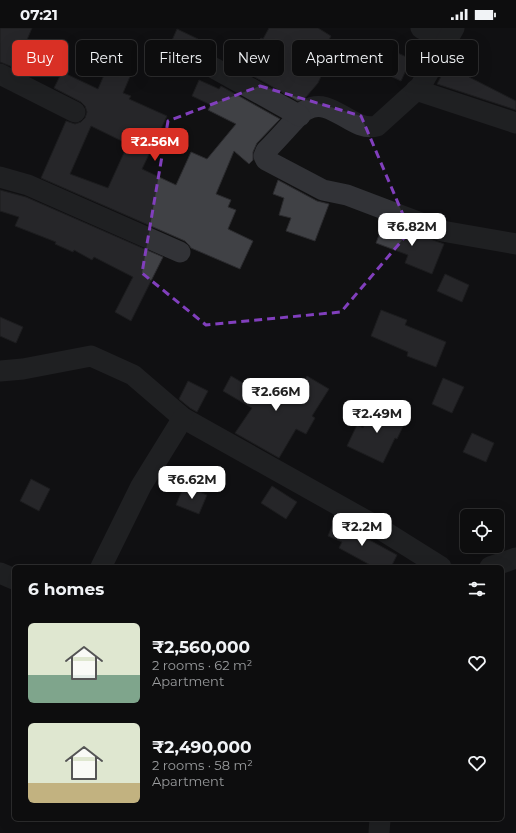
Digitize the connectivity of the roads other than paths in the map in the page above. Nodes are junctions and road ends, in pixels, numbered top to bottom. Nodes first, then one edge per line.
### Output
1 (421, 28) edge
2 (451, 34) edge
3 (216, 69) edge
4 (0, 74) edge
5 (416, 90) junction
6 (75, 112) dead end
7 (300, 116) junction
8 (516, 123) edge
9 (0, 177) edge
10 (516, 244) edge
11 (180, 252) dead end
12 (0, 370) edge
13 (183, 418) junction
14 (516, 558) edge
15 (102, 565) edge
16 (437, 565) edge
17 (496, 565) edge
18 (0, 574) edge
19 (12, 578) edge
20 (380, 821) edge
21 (379, 833) edge

1 - 2 street
2 - 5 street
3 - 7 street
4 - 6 street
5 - 7 street
5 - 8 street
7 - 10 street
9 - 11 street
12 - 13 street
13 - 15 street
13 - 16 street
14 - 17 street
18 - 19 street
20 - 21 street

